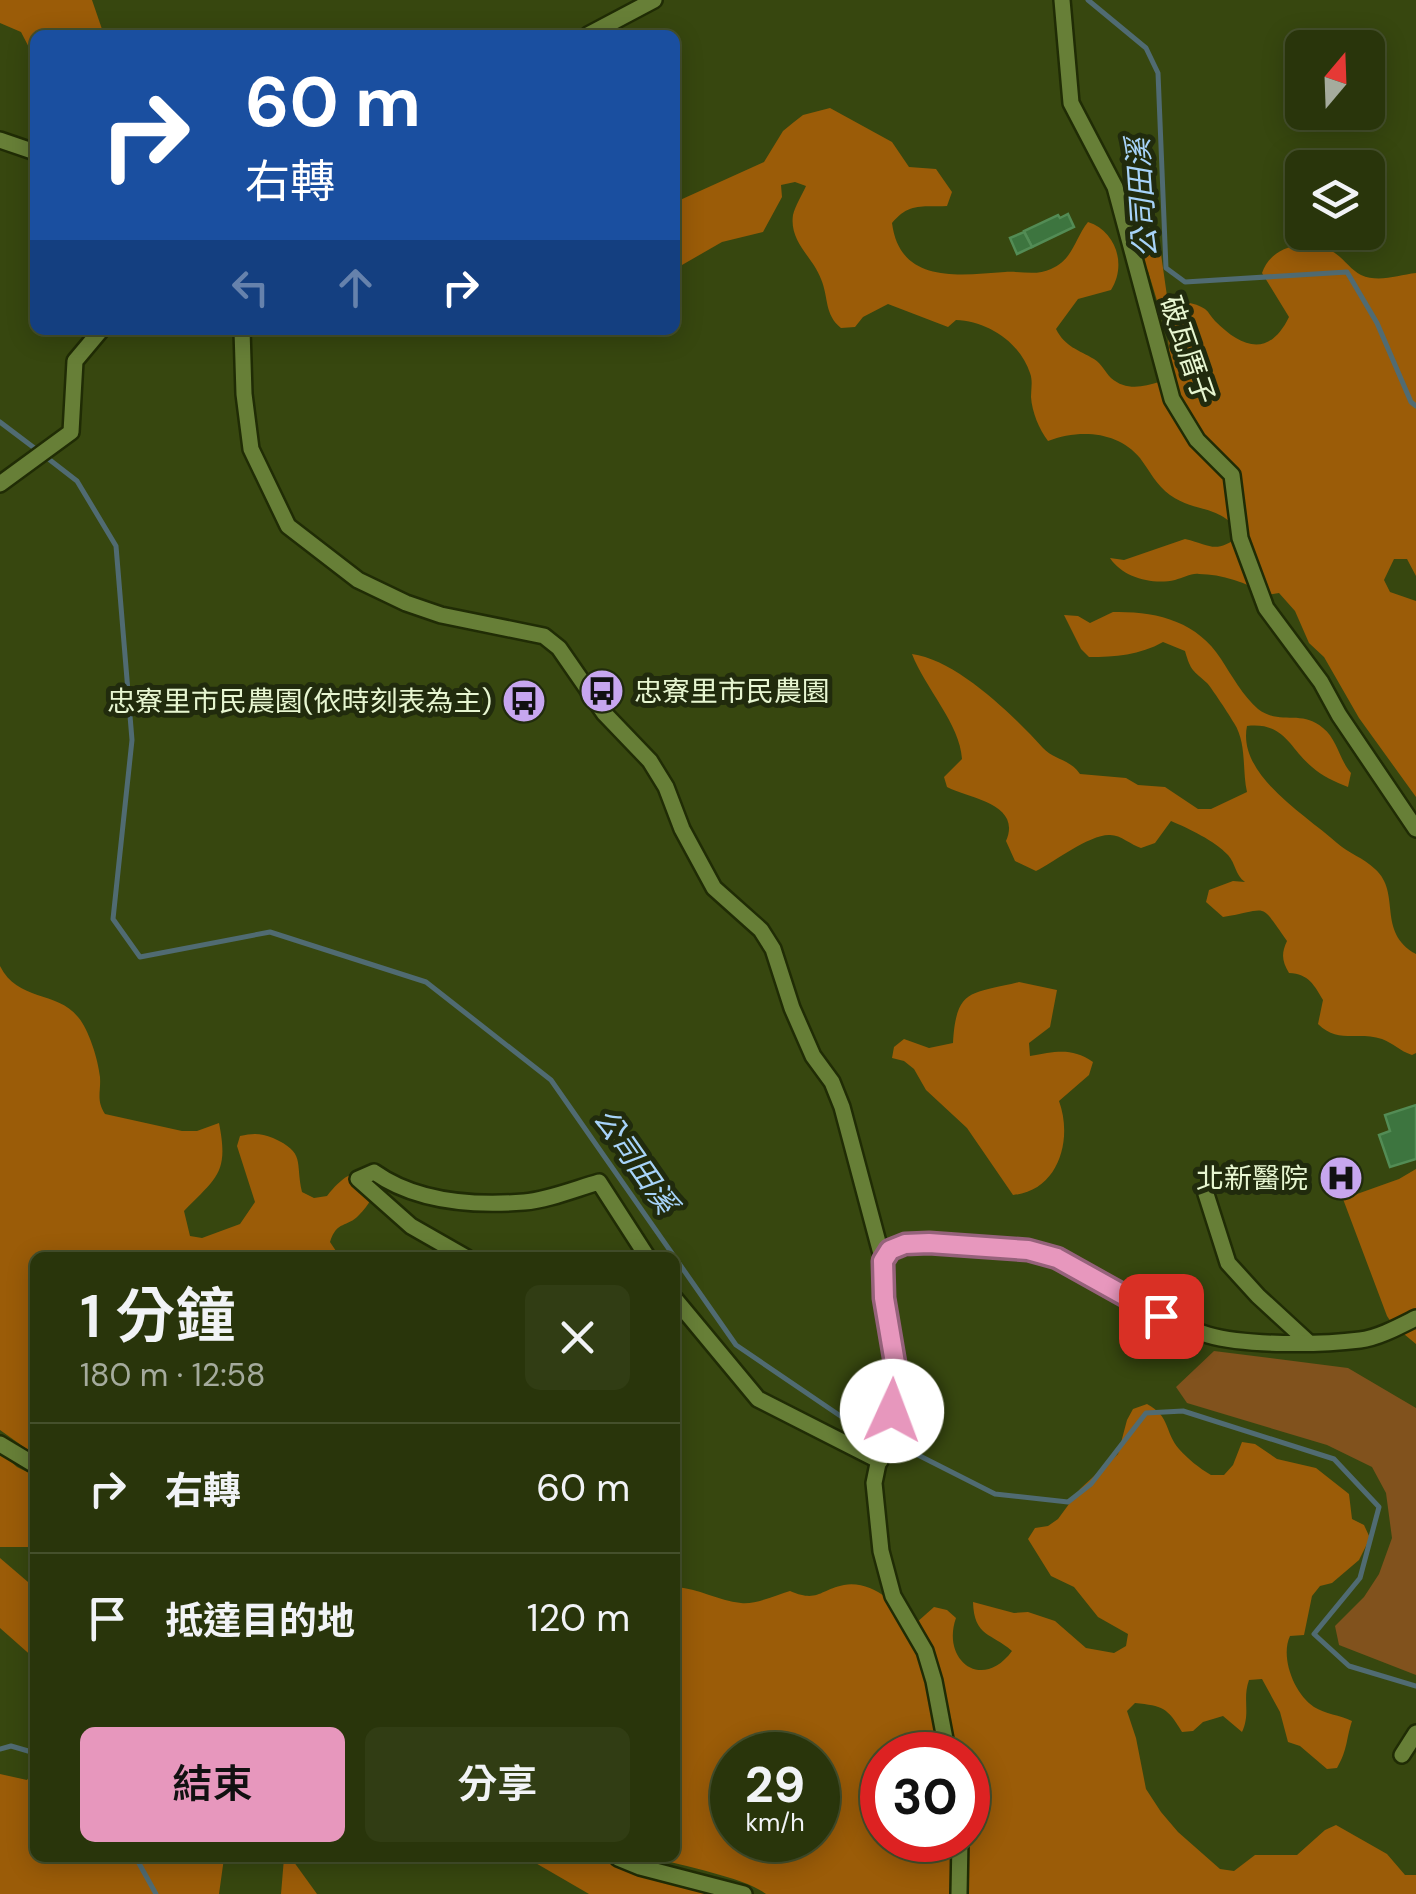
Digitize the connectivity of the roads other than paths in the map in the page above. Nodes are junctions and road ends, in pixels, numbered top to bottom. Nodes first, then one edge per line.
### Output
1 (654, 0) edge
2 (1063, 6) edge
3 (597, 30) edge
4 (0, 140) edge
5 (30, 150) edge
6 (97, 335) edge
7 (242, 335) edge
8 (0, 484) edge
9 (1416, 829) edge
10 (1206, 1194) dead end
11 (457, 1252) edge
12 (644, 1252) edge
13 (883, 1261) junction
14 (680, 1307) edge
15 (1416, 1318) edge
16 (1307, 1341) junction
17 (892, 1411) dead end
18 (0, 1444) edge
19 (882, 1444) dead end
20 (30, 1461) edge
21 (880, 1461) junction
22 (944, 1732) edge
23 (1416, 1733) edge
24 (1402, 1755) dead end
25 (628, 1862) edge
26 (960, 1862) edge
27 (744, 1894) edge
28 (960, 1894) edge

1 - 3 street
2 - 9 street, 破瓦厝子
4 - 5 street
6 - 8 street
7 - 13 street
10 - 16 street
11 - 12 street
13 - 16 street
13 - 17 street
14 - 21 street
15 - 16 street
18 - 20 street
19 - 21 street
21 - 22 street
23 - 24 street
25 - 27 street
26 - 28 street

